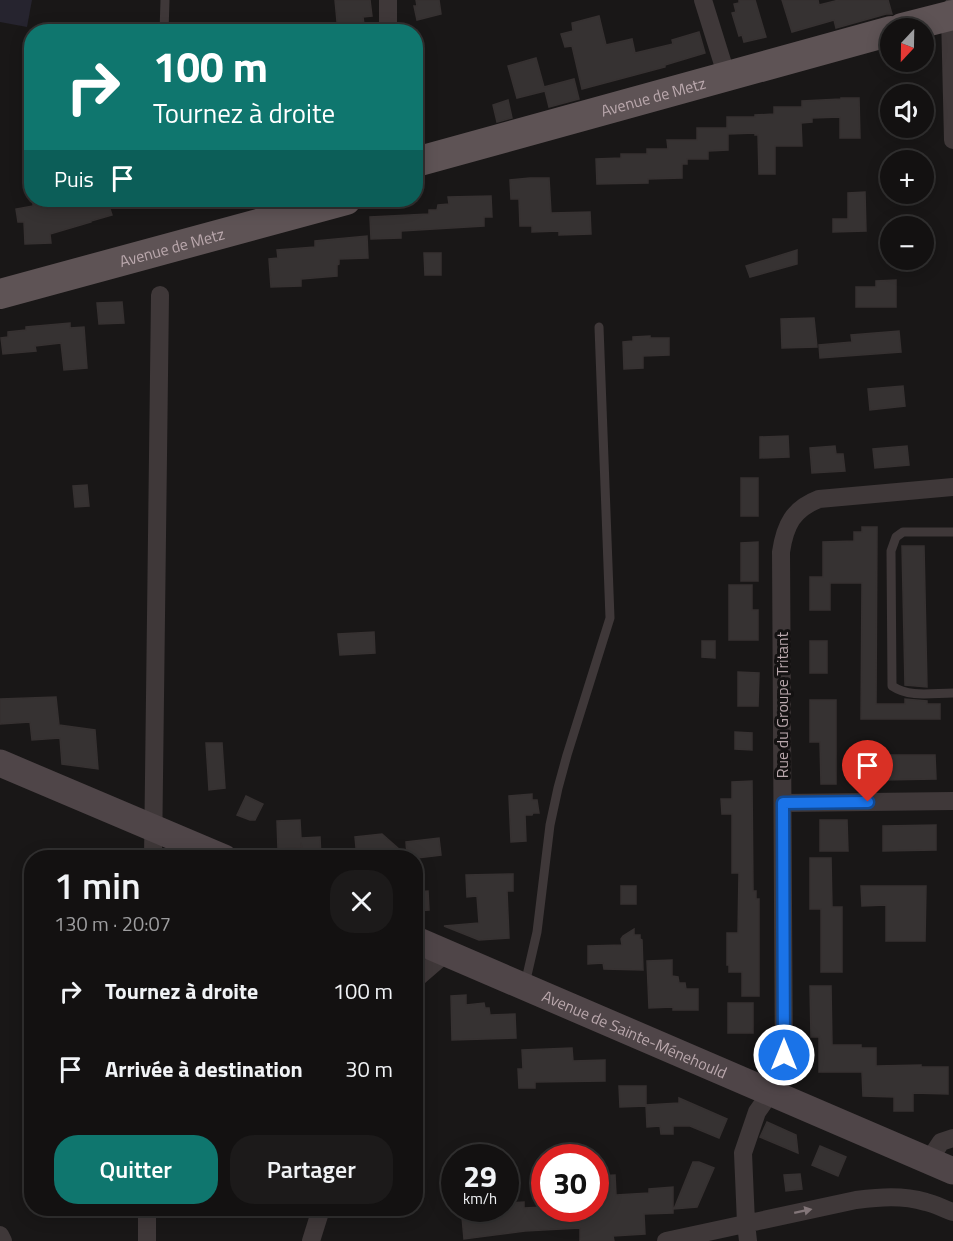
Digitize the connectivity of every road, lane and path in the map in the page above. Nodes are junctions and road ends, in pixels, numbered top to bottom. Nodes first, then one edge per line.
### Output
1 (165, 0) edge
2 (388, 0) edge
3 (703, 0) edge
4 (947, 21) edge
5 (164, 24) edge
6 (388, 24) edge
7 (880, 34) edge
8 (880, 55) edge
9 (727, 77) junction
10 (953, 140) edge
11 (423, 160) edge
12 (423, 178) edge
13 (257, 207) edge
14 (314, 207) edge
15 (180, 236) junction
16 (138, 247) junction
17 (0, 274) edge
18 (0, 294) edge
19 (160, 295) dead end
20 (599, 327) dead end
21 (953, 487) edge
22 (953, 532) edge
23 (953, 693) edge
24 (0, 763) edge
25 (953, 801) edge
26 (783, 803) junction
27 (153, 850) edge
28 (205, 850) edge
29 (423, 943) edge
30 (446, 953) junction
31 (423, 973) edge
32 (525, 987) junction
33 (771, 1092) junction
34 (953, 1138) edge
35 (941, 1166) edge
36 (953, 1212) edge
37 (147, 1216) edge
38 (319, 1216) edge
39 (747, 1232) edge
40 (0, 1235) edge
41 (3, 1241) edge
42 (147, 1241) edge
43 (310, 1241) edge
44 (666, 1241) edge

1 - 5 lane
2 - 6 street
3 - 9 street
4 - 10 street
7 - 9 main road, Avenue de Metz
8 - 12 main road, Avenue de Metz
9 - 11 main road, Avenue de Metz
13 - 15 main road, Avenue de Metz
14 - 15 main road, Avenue de Metz
15 - 16 main road, Avenue de Metz
16 - 17 main road, Avenue de Metz
16 - 18 main road, Avenue de Metz
19 - 27 street
20 - 32 lane
21 - 26 street, Rue du Groupe Tritant
22 - 23 lane
24 - 28 main road
25 - 26 street
26 - 33 street, Rue du Groupe Tritant
29 - 30 main road, Avenue de Sainte-Ménehould
30 - 31 street
30 - 32 main road, Avenue de Sainte-Ménehould
32 - 33 main road, Avenue de Sainte-Ménehould
33 - 35 main road, Avenue de Sainte-Ménehould
33 - 39 street, Rue du Groupe Tritant
34 - 35 street
39 -> 36 street
37 - 42 street
38 - 43 street
39 - 44 street
40 - 41 street

